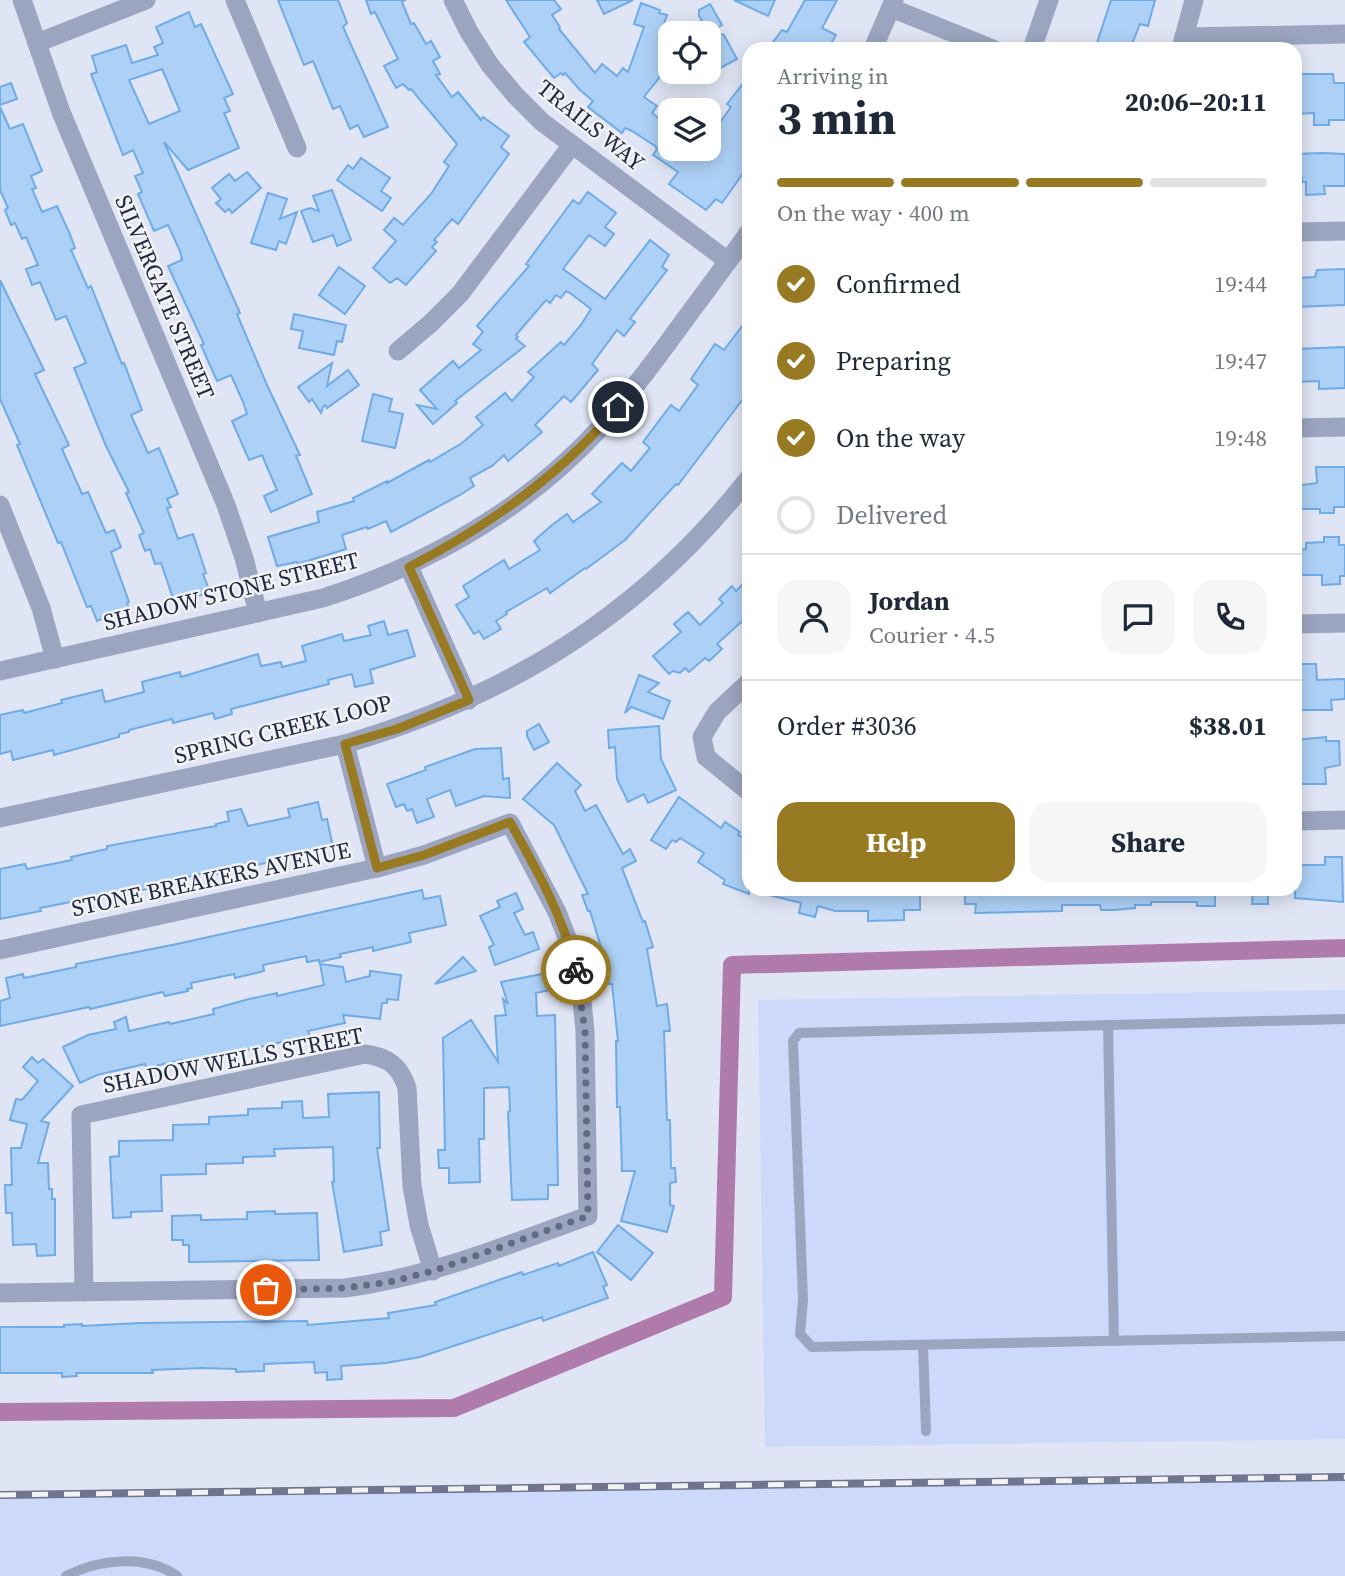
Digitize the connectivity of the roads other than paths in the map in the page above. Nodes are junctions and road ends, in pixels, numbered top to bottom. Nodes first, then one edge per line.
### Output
1 (22, 0) edge
2 (146, 0) edge
3 (235, 0) edge
4 (453, 0) edge
5 (1049, 0) edge
6 (1194, 0) edge
7 (893, 4) edge
8 (1345, 34) edge
9 (876, 42) edge
10 (977, 42) edge
11 (1034, 42) edge
12 (1182, 42) edge
13 (1200, 42) edge
14 (37, 43) junction
15 (571, 146) junction
16 (297, 148) dead end
17 (1345, 231) edge
18 (1302, 232) edge
19 (742, 242) edge
20 (728, 261) junction
21 (398, 351) dead end
22 (1345, 427) edge
23 (1302, 428) edge
24 (742, 486) edge
25 (0, 505) edge
26 (409, 567) junction
27 (258, 613) junction
28 (1345, 623) edge
29 (1302, 624) edge
30 (55, 659) junction
31 (0, 671) edge
32 (742, 689) edge
33 (469, 700) junction
34 (345, 744) junction
35 (742, 787) edge
36 (0, 818) edge
37 (1345, 820) edge
38 (1302, 821) edge
39 (377, 868) junction
40 (0, 950) edge
41 (1345, 1019) edge
42 (1108, 1025) junction
43 (433, 1271) junction
44 (83, 1292) junction
45 (0, 1293) edge
46 (1345, 1336) edge
47 (1115, 1341) junction
48 (923, 1345) junction
49 (926, 1431) dead end
50 (66, 1576) edge
51 (177, 1576) edge

1 - 14 street, SILVERGATE STREET
2 - 14 street
3 - 16 street
4 - 15 street, TRAILS WAY
5 - 11 street
6 - 12 street
7 - 9 street
7 - 10 street
8 - 13 street
14 - 27 street, SILVERGATE STREET
15 - 20 street, TRAILS WAY
15 - 21 street
17 - 18 street
19 - 20 street, SHADOW STONE STREET
20 - 26 street, SHADOW STONE STREET
22 - 23 street
24 - 33 street, SPRING CREEK LOOP
25 - 30 street
26 - 27 street, SHADOW STONE STREET
26 - 33 street
27 - 30 street, SHADOW STONE STREET
28 - 29 street
30 - 31 street, SHADOW STONE STREET
32 - 35 street
33 - 34 street, SPRING CREEK LOOP
34 - 36 street, SPRING CREEK LOOP
34 - 39 street
37 - 38 street
39 - 40 street, STONE BREAKERS AVENUE
39 - 43 street, STONE BREAKERS AVENUE
41 - 42 lane
42 - 47 lane
42 - 48 lane
43 - 44 street
43 - 44 street, SHADOW WELLS STREET
44 - 45 street
46 - 47 lane
47 - 48 lane
48 - 49 lane
50 - 51 lane

